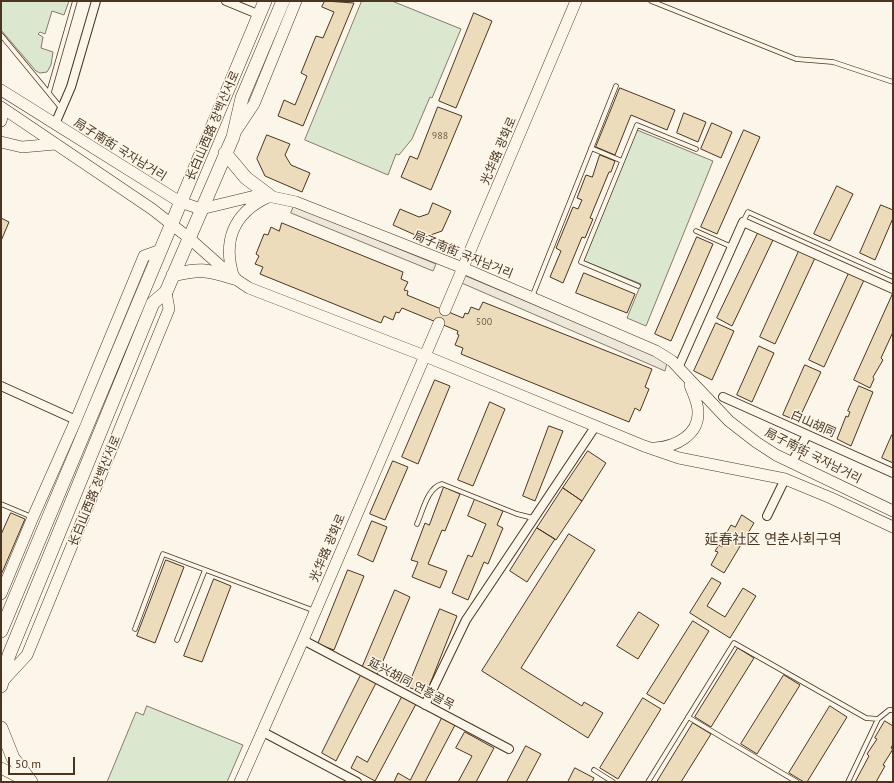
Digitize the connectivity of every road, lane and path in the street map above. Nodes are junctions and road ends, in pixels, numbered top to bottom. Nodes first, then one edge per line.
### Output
1 (75, 1) edge
2 (96, 1) edge
3 (226, 1) edge
4 (265, 1) edge
5 (283, 1) edge
6 (296, 1) edge
7 (576, 1) edge
8 (651, 1) edge
9 (260, 15) junction
10 (1, 35) edge
11 (893, 82) edge
12 (616, 86) dead end
13 (1, 90) edge
14 (49, 92) junction
15 (2, 108) edge
16 (62, 109) junction
17 (1, 122) edge
18 (55, 124) junction
19 (232, 137) junction
20 (1, 142) edge
21 (56, 144) junction
22 (591, 148) junction
23 (696, 149) dead end
24 (226, 153) junction
25 (622, 161) junction
26 (270, 196) junction
27 (180, 202) junction
28 (201, 209) junction
29 (743, 222) junction
30 (172, 225) junction
31 (696, 231) dead end
32 (189, 238) junction
33 (732, 247) junction
34 (160, 250) junction
35 (463, 268) junction
36 (173, 275) junction
37 (234, 278) junction
38 (893, 278) edge
39 (638, 286) dead end
40 (893, 289) edge
41 (532, 297) junction
42 (445, 310) dead end
43 (439, 323) dead end
44 (425, 356) junction
45 (678, 368) junction
46 (688, 379) junction
47 (1, 386) edge
48 (723, 397) dead end
49 (76, 420) junction
50 (595, 427) junction
51 (806, 434) junction
52 (650, 448) junction
53 (792, 462) junction
54 (893, 473) edge
55 (785, 479) junction
56 (1, 504) edge
57 (893, 511) edge
58 (767, 516) dead end
59 (33, 517) junction
60 (534, 518) junction
61 (417, 524) dead end
62 (893, 528) edge
63 (204, 570) junction
64 (1, 594) edge
65 (315, 612) junction
66 (2, 626) edge
67 (135, 629) dead end
68 (177, 640) dead end
69 (303, 640) junction
70 (2, 684) edge
71 (425, 705) junction
72 (893, 710) edge
73 (688, 717) junction
74 (878, 718) junction
75 (1, 728) edge
76 (263, 732) junction
77 (509, 749) dead end
78 (1, 768) edge
79 (594, 770) dead end
80 (29, 782) edge
81 (240, 782) edge
82 (357, 782) edge
83 (613, 782) edge
84 (648, 782) edge
85 (797, 782) edge
86 (848, 782) edge

1 - 14 lane
2 - 16 street
3 - 9 street
4 - 9 main road, 长白山西路 장백산서로
5 - 19 main road, 长白山西路 장백산서로
6 - 19 main road, 长白山西路 장백산서로
7 - 35 main road, 光华路 광화로
8 - 11 lane
9 - 27 main road, 长白山西路 장백산서로
10 - 14 lane
12 - 22 lane
13 - 18 main road, 局子南街 국자남거리
14 - 16 lane
15 - 17 main road
15 - 21 main road
16 - 18 street
18 - 27 main road, 局子南街 국자남거리
19 - 24 main road, 长白山西路 장백산서로
20 - 21 main road
21 - 30 main road
22 - 25 lane
22 - 41 lane
23 - 25 lane
24 - 26 main road
24 - 28 main road, 长白山西路 장백산서로
25 - 39 lane
26 - 28 main road, 局子南街 국자남거리
26 - 35 main road, 局子南街 국자남거리
26 - 37 main road
27 - 28 main road, 局子南街 국자남거리
27 - 30 main road, 长白山西路 장백산서로
28 - 32 main road, 长白山西路 장백산서로
29 - 33 street
29 - 38 lane
29 - 40 street
30 - 32 main road
30 - 34 main road, 长白山西路 장백산서로
31 - 33 lane
32 - 36 main road, 长白山西路 장백산서로
32 - 37 main road
33 - 45 street
34 - 49 main road
34 - 66 main road, 长白山西路 장백산서로
35 - 41 main road, 局子南街 국자남거리
35 - 42 main road, 光华路 광화로
36 - 37 main road
36 - 70 main road, 长白山西路 장백산서로
37 - 44 main road
41 - 45 main road, 局子南街 국자남거리
43 - 44 main road, 光华路 광화로
44 - 50 main road
44 - 65 main road, 光华路 광화로
45 - 46 main road, 局子南街 국자남거리
46 - 52 main road
46 - 53 main road, 局子南街 국자남거리
47 - 49 street
48 - 51 street, 白山胡同
49 - 59 main road
50 - 52 main road
50 - 60 street
51 - 53 street
51 - 54 street, 白山胡同
52 - 55 main road
53 - 57 main road, 局子南街 국자남거리
55 - 58 street
55 - 62 main road
56 - 59 lane
59 - 64 main road
60 - 61 lane
60 - 71 street
63 - 65 lane
63 - 67 lane
63 - 68 lane
65 - 69 main road, 光华路 광화로
69 - 71 street, 延兴胡同 연흥골목
69 - 76 main road, 光华路 광화로
71 - 77 street, 延兴胡同 연흥골목
72 - 74 lane
73 - 74 lane
73 - 84 lane
73 - 85 lane
74 - 86 lane
75 - 80 main road
76 - 81 main road, 光华路 광화로
76 - 82 street
78 - 80 main road
79 - 83 lane

